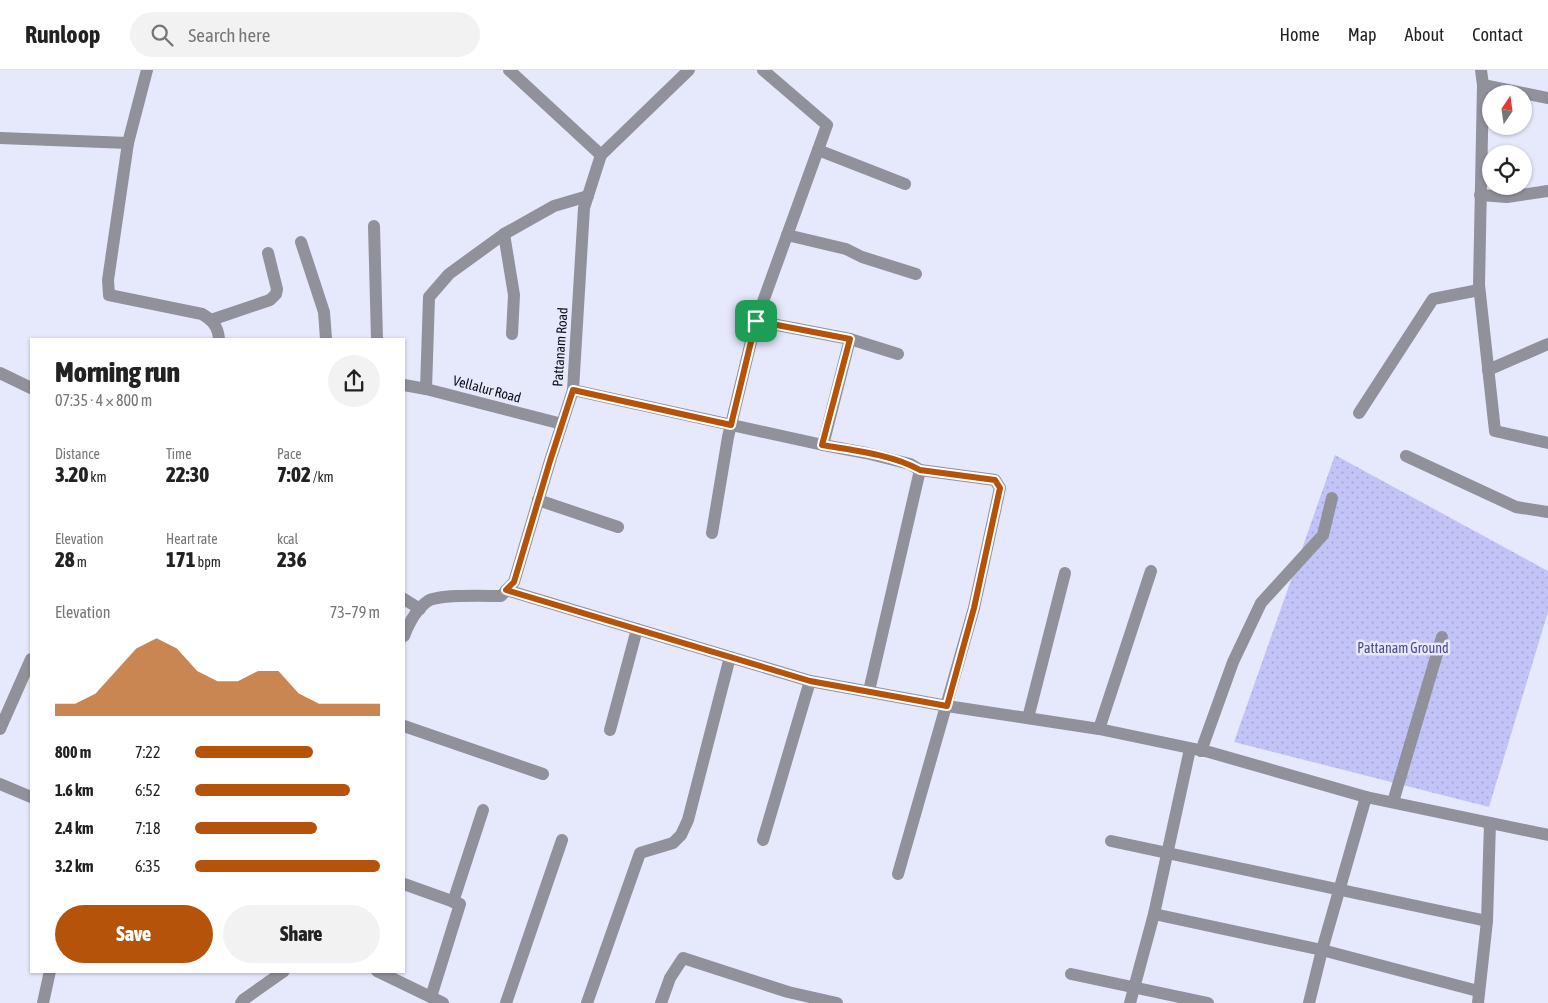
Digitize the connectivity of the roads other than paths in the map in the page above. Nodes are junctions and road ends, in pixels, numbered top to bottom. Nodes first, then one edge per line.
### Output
1 (147, 70) edge
2 (509, 70) edge
3 (689, 70) edge
4 (763, 70) edge
5 (1481, 70) edge
6 (1483, 85) edge
7 (1532, 95) edge
8 (1548, 98) edge
9 (1482, 121) edge
10 (0, 138) edge
11 (128, 143) junction
12 (818, 150) junction
13 (601, 155) junction
14 (905, 184) dead end
15 (1548, 191) edge
16 (1480, 194) junction
17 (588, 196) junction
18 (374, 226) dead end
19 (504, 234) junction
20 (787, 235) junction
21 (301, 242) dead end
22 (268, 253) dead end
23 (916, 274) dead end
24 (1479, 290) junction
25 (211, 320) junction
26 (756, 321) junction
27 (512, 334) dead end
28 (220, 338) edge
29 (326, 338) edge
30 (377, 338) edge
31 (850, 339) junction
32 (1548, 344) edge
33 (898, 354) dead end
34 (1488, 370) junction
35 (0, 373) edge
36 (405, 385) edge
37 (30, 388) edge
38 (426, 389) junction
39 (573, 390) junction
40 (1359, 414) dead end
41 (562, 424) junction
42 (732, 424) junction
43 (1548, 443) edge
44 (822, 445) junction
45 (1406, 456) dead end
46 (920, 470) junction
47 (1332, 498) dead end
48 (538, 500) junction
49 (1548, 512) edge
50 (618, 527) dead end
51 (712, 533) dead end
52 (1151, 571) dead end
53 (1065, 572) dead end
54 (506, 590) junction
55 (405, 600) edge
56 (420, 610) junction
57 (637, 630) junction
58 (405, 633) edge
59 (1442, 637) dead end
60 (730, 657) junction
61 (30, 661) edge
62 (810, 681) junction
63 (869, 692) junction
64 (947, 706) junction
65 (1028, 718) junction
66 (405, 726) edge
67 (0, 729) edge
68 (1099, 729) junction
69 (610, 730) dead end
70 (1196, 750) junction
71 (543, 774) dead end
72 (0, 784) edge
73 (30, 797) edge
74 (1366, 797) junction
75 (1392, 802) junction
76 (483, 810) dead end
77 (1490, 823) junction
78 (1548, 835) edge
79 (562, 840) dead end
80 (763, 840) dead end
81 (1111, 840) dead end
82 (1168, 853) junction
83 (898, 874) dead end
84 (405, 884) edge
85 (1339, 890) junction
86 (453, 902) junction
87 (1154, 914) junction
88 (1487, 921) junction
89 (1322, 950) junction
90 (50, 973) edge
91 (281, 973) edge
92 (382, 973) edge
93 (1071, 974) dead end
94 (1134, 987) junction
95 (431, 997) junction
96 (786, 997) edge
97 (1478, 997) edge
98 (43, 1003) edge
99 (241, 1003) edge
100 (443, 1003) edge
101 (506, 1003) edge
102 (587, 1003) edge
103 (661, 1003) edge
104 (836, 1003) edge
105 (1130, 1003) edge
106 (1208, 1003) edge
107 (1309, 1003) edge

1 - 11 street
2 - 13 street
3 - 13 street, Pattanam Road
4 - 12 street
5 - 6 street
7 - 8 street
9 - 16 street
10 - 11 street
11 - 25 street
12 - 14 street
12 - 20 street
13 - 17 street, Pattanam Road
15 - 16 street
16 - 24 street
17 - 19 street
17 - 39 street, Pattanam Road
18 - 30 street
19 - 27 street
19 - 38 street
20 - 23 street
20 - 26 street
21 - 29 street
22 - 25 street
24 - 34 street
24 - 40 street
25 - 28 street
26 - 31 street
26 - 42 street
31 - 33 street
31 - 44 street
32 - 34 street
34 - 43 street
35 - 37 street
36 - 38 street, Vellalur Road
38 - 41 street, Vellalur Road
39 - 41 street, Pattanam Road
39 - 42 street
41 - 48 street, Pattanam Road
42 - 44 street
42 - 51 street
44 - 46 street
45 - 49 street
46 - 63 street
46 - 64 street
47 - 70 street
48 - 50 street
48 - 54 street, Pattanam Road
52 - 68 street
53 - 65 street
54 - 56 street
54 - 57 street
55 - 56 street
56 - 58 street
57 - 60 street
57 - 69 street
59 - 75 street
60 - 62 street
60 - 102 street
61 - 67 street
62 - 63 street
62 - 80 street
63 - 64 street
64 - 65 street
64 - 83 street
65 - 68 street
66 - 71 street
68 - 70 street
70 - 74 street
70 - 82 street
72 - 73 street
74 - 75 street
74 - 85 street
75 - 77 street
76 - 86 street
77 - 78 street
77 - 88 street
79 - 101 street
81 - 82 street
82 - 85 street
82 - 87 street
84 - 86 street
85 - 88 street
85 - 89 street
86 - 95 street
87 - 89 street
87 - 94 street
88 - 97 street
89 - 97 street
89 - 107 street
90 - 98 street
91 - 99 street
92 - 95 street
93 - 94 street
94 - 105 street
94 - 106 street
95 - 100 street
96 - 103 street
96 - 104 street

